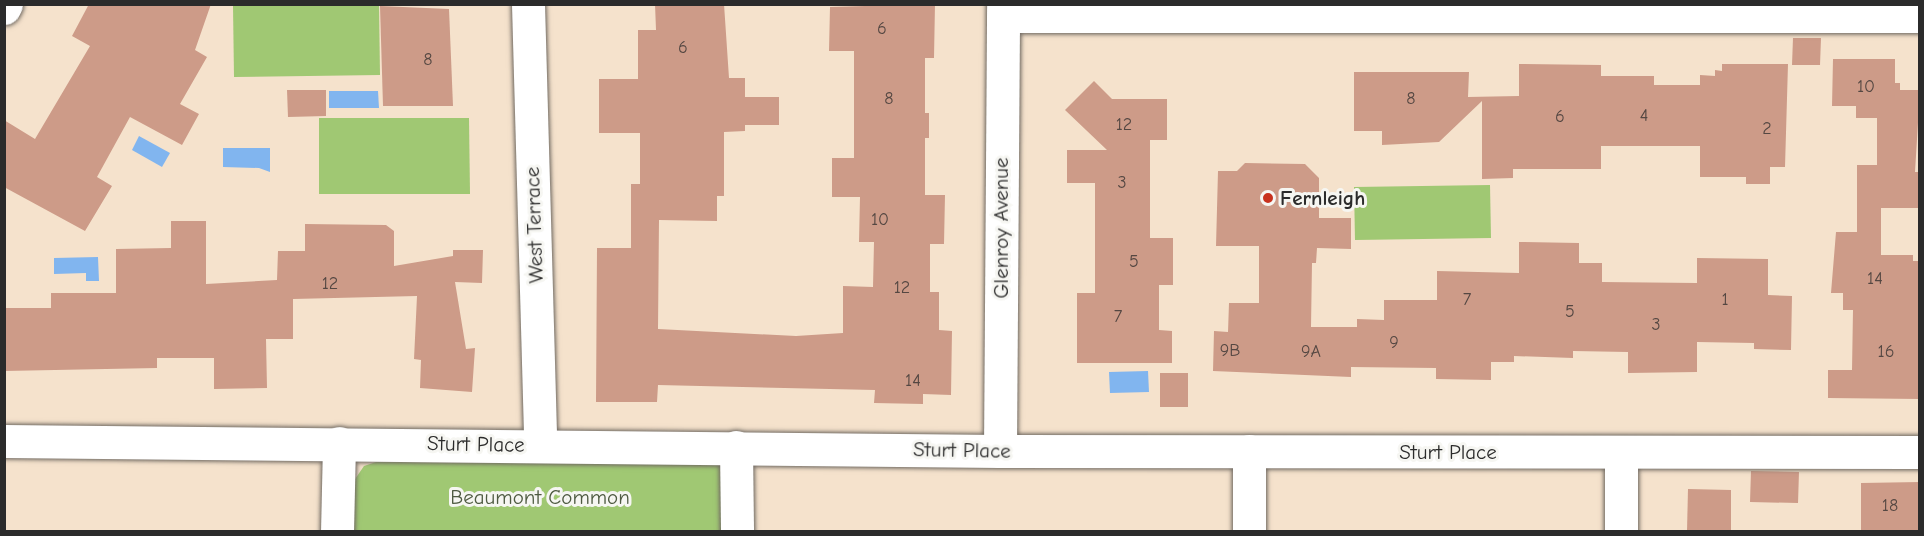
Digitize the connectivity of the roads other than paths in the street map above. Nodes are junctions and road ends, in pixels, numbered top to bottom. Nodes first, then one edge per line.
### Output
1 (528, 4) edge
2 (1003, 10) edge
3 (1920, 16) edge
4 (4, 441) edge
5 (339, 443) junction
6 (540, 445) junction
7 (736, 447) junction
8 (1000, 451) junction
9 (1250, 451) junction
10 (1622, 452) junction
11 (1920, 452) edge
12 (337, 531) edge
13 (737, 531) edge
14 (1249, 531) edge
15 (1621, 531) edge

1 - 6 street, West Terrace
2 - 3 street
2 - 8 street, Glenroy Avenue
4 - 5 street, Sturt Place
5 - 6 street, Sturt Place
5 - 12 street
6 - 7 street, Sturt Place
7 - 8 street, Sturt Place
7 - 13 street
8 - 9 street, Sturt Place
9 - 10 street, Sturt Place
9 - 14 street
10 - 11 street, Sturt Place
10 - 15 street

